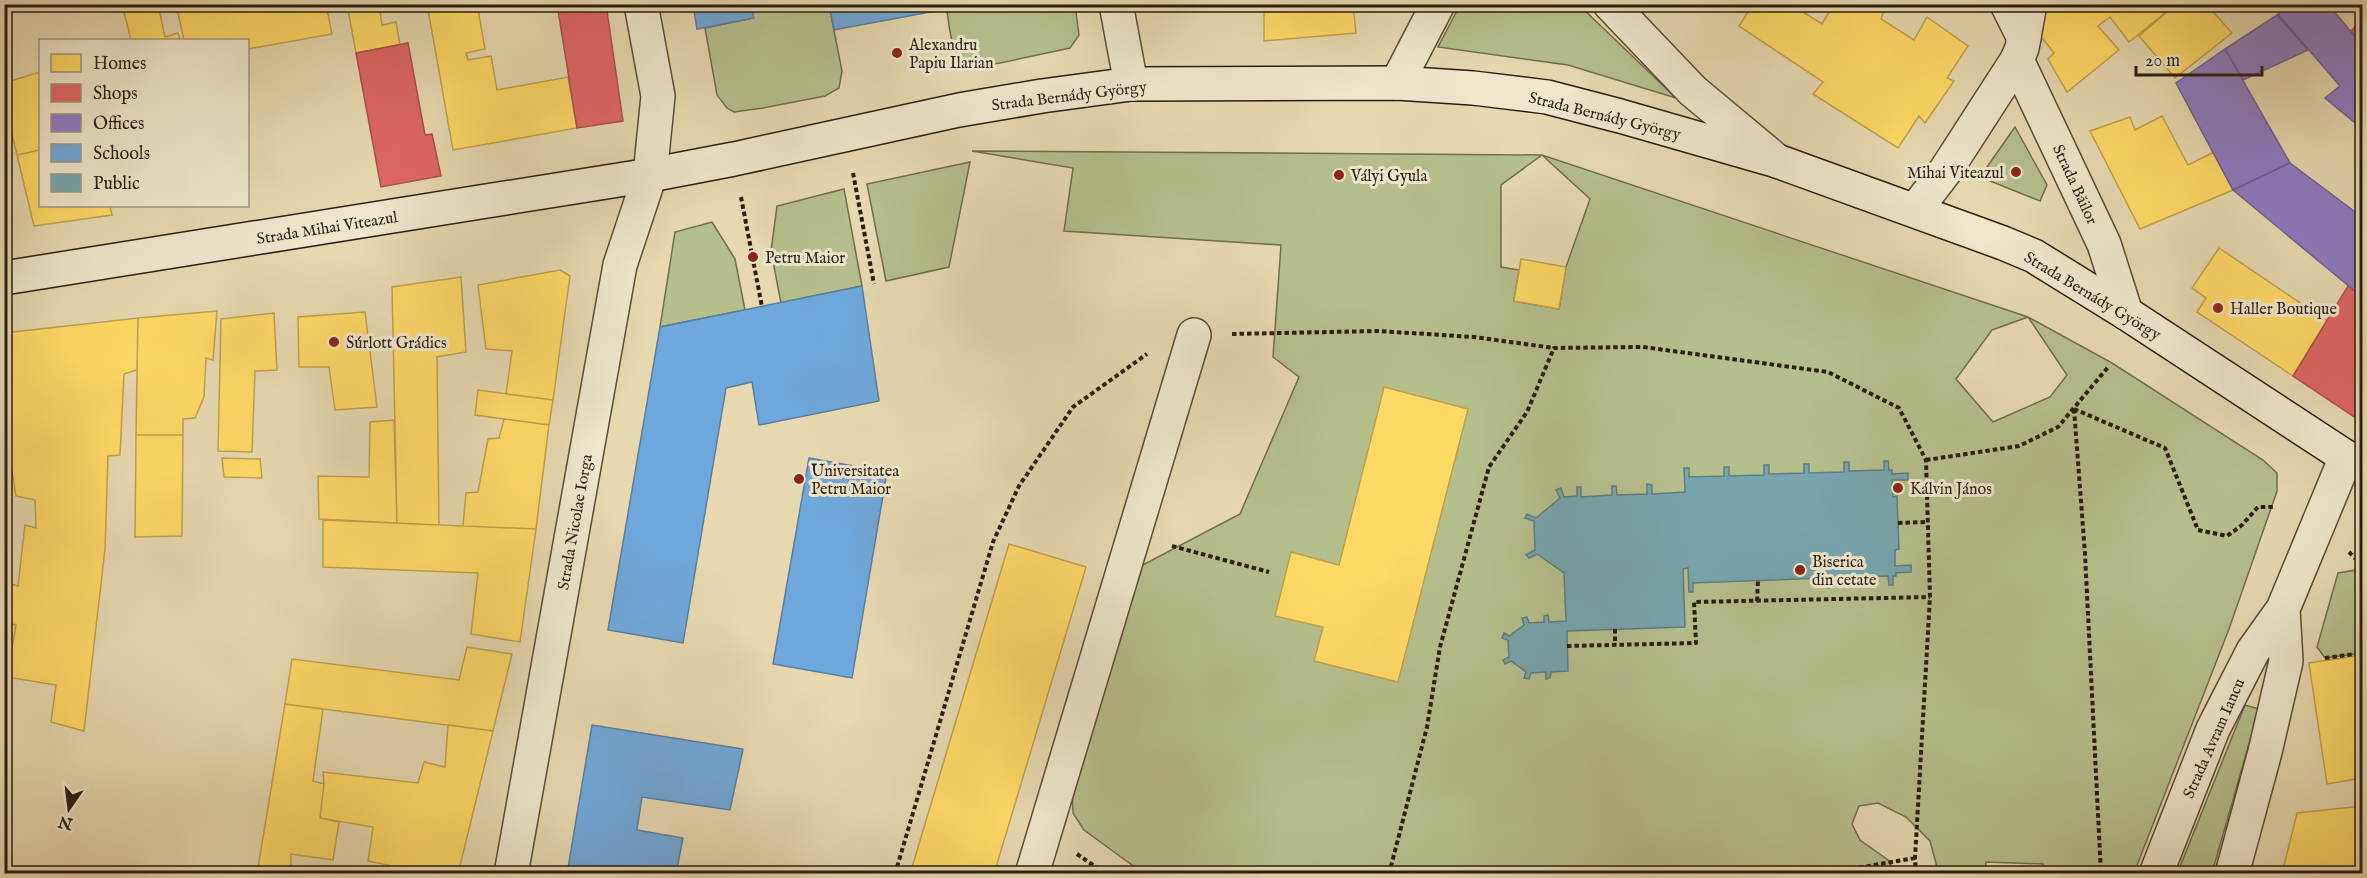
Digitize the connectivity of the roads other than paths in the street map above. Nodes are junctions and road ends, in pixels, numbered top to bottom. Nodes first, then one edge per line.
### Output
1 (641, 4) edge
2 (1116, 4) edge
3 (1437, 4) edge
4 (1610, 4) edge
5 (2007, 4) edge
6 (2030, 4) edge
7 (2020, 49) junction
8 (1397, 83) junction
9 (1131, 84) junction
10 (1777, 161) junction
11 (650, 175) junction
12 (1916, 210) junction
13 (4, 278) edge
14 (2126, 313) junction
15 (1194, 335) road end
16 (2354, 461) edge
17 (2283, 609) junction
18 (511, 873) edge
19 (1032, 873) edge
20 (2156, 873) edge
21 (2232, 873) edge

1 - 11 street, Strada Nicolae Iorga
2 - 9 street
3 - 8 street
4 - 10 street
5 - 7 street, Strada Băilor
6 - 7 street
7 - 12 street
7 - 14 street, Strada Băilor
8 - 9 street, Strada Bernády György
8 - 10 street, Strada Bernády György
9 - 11 street, Strada Bernády György
10 - 12 street, Strada Bernády György
11 - 13 street, Strada Mihai Viteazul
11 - 18 street, Strada Nicolae Iorga
12 - 14 street, Strada Bernády György
14 - 16 street, Strada Bernády György
15 - 19 street
16 - 17 street, Strada Avram Iancu
17 - 20 street, Strada Avram Iancu
17 - 21 street, Strada Avram Iancu

